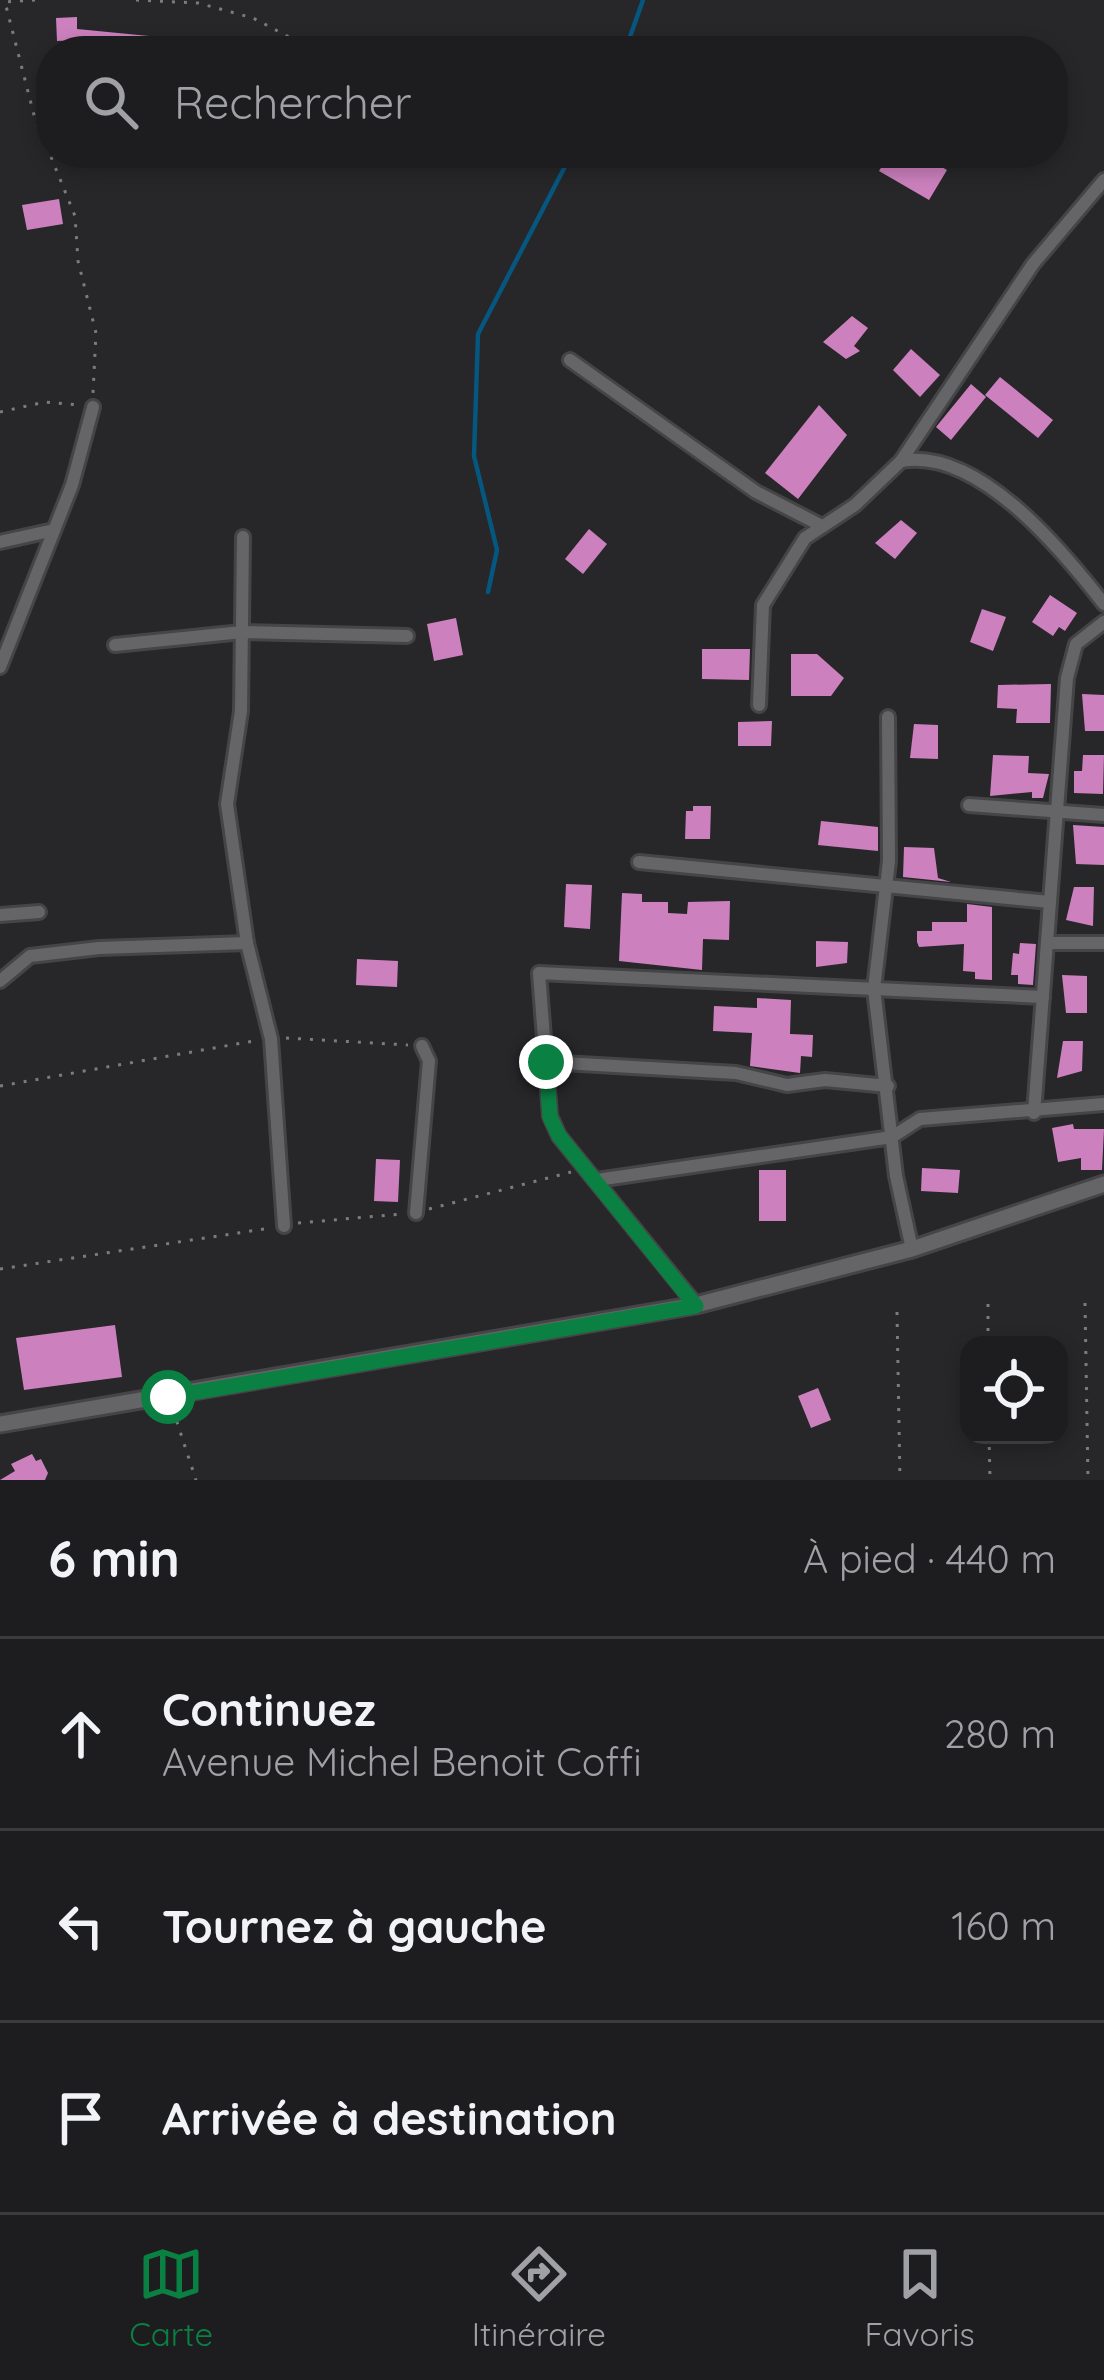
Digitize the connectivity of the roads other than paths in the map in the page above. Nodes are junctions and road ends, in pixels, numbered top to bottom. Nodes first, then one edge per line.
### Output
1 (1104, 180) edge
2 (570, 360) dead end
3 (93, 407) road end
4 (901, 461) junction
5 (822, 526) junction
6 (54, 530) junction
7 (242, 537) dead end
8 (0, 542) edge
9 (1104, 604) edge
10 (1104, 622) edge
11 (242, 632) junction
12 (407, 636) dead end
13 (115, 645) dead end
14 (0, 667) edge
15 (759, 705) dead end
16 (888, 718) dead end
17 (970, 805) dead end
18 (1055, 809) junction
19 (1104, 815) edge
20 (639, 862) dead end
21 (884, 890) junction
22 (1050, 902) junction
23 (39, 912) dead end
24 (0, 915) edge
25 (247, 943) junction
26 (1048, 943) junction
27 (1104, 943) edge
28 (0, 981) edge
29 (874, 989) junction
30 (1043, 997) junction
31 (422, 1046) road end
32 (546, 1062) junction
33 (888, 1087) junction
34 (1104, 1104) edge
35 (1034, 1113) junction
36 (892, 1137) junction
37 (597, 1180) junction
38 (1104, 1184) edge
39 (416, 1213) dead end
40 (284, 1226) dead end
41 (912, 1250) junction
42 (696, 1306) junction
43 (0, 1424) edge

1 - 4 street
2 - 5 street
3 - 6 street
4 - 5 street
4 - 9 street
5 - 15 street
6 - 8 street
6 - 14 street
7 - 11 street
10 - 18 street
11 - 12 street
11 - 13 street
11 - 25 street
16 - 21 street
17 - 18 street
18 - 19 street
18 - 22 street
20 - 21 street
21 - 22 street
21 - 29 street
22 - 26 street
23 - 24 street
25 - 28 street
25 - 40 street
26 - 27 street
26 - 30 street
29 - 30 street
29 - 32 street
29 - 33 street
30 - 35 street
31 - 39 street
32 - 33 street
32 - 37 street
33 - 36 street
34 - 35 street
35 - 36 street
36 - 37 street
36 - 41 street
37 - 42 street
38 - 41 street
41 - 42 street
42 - 43 street

